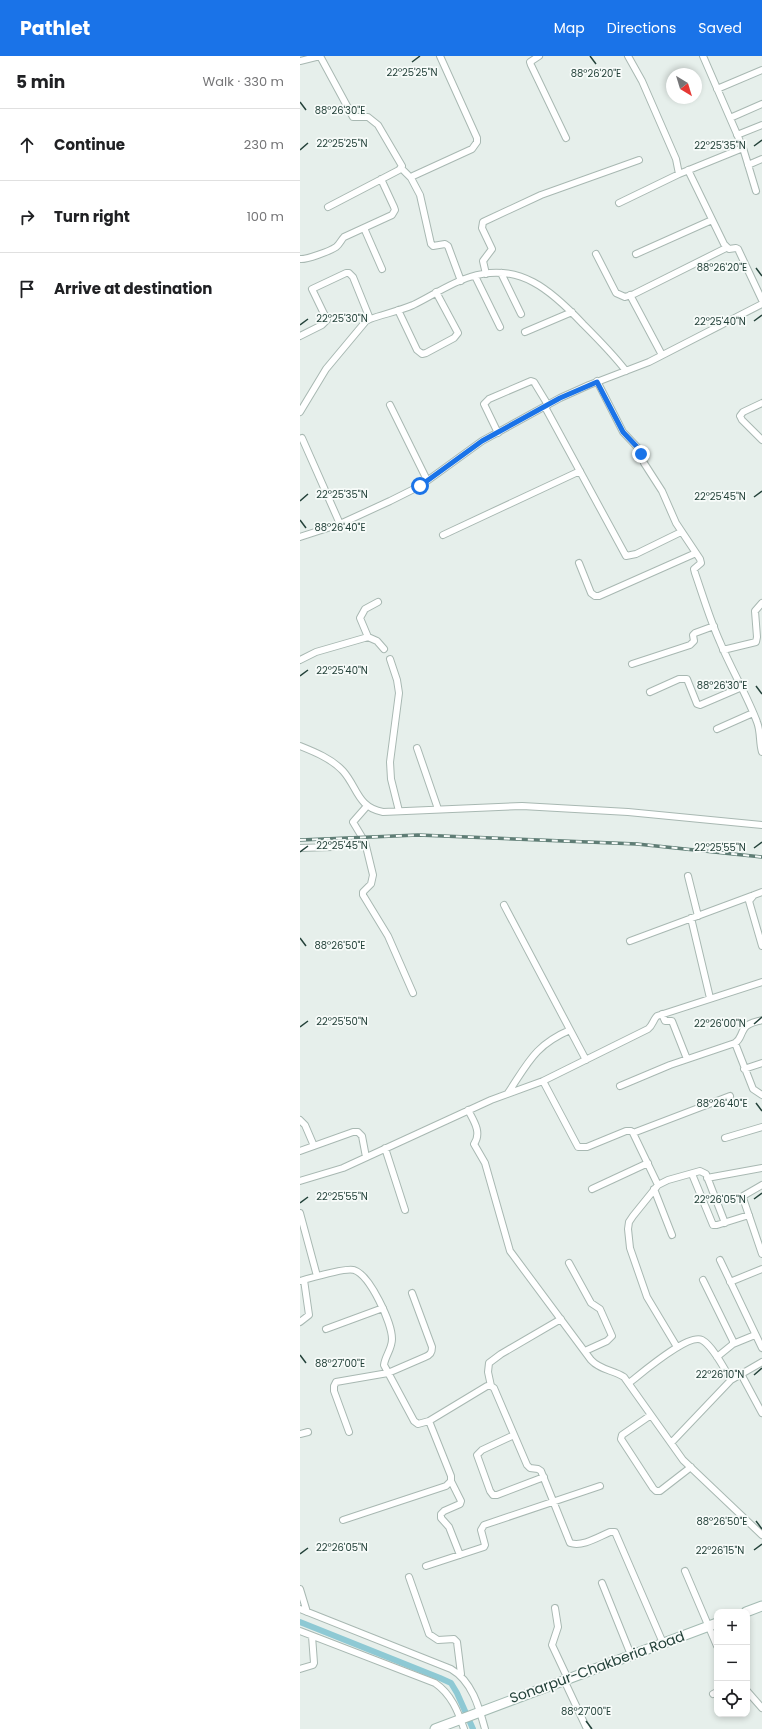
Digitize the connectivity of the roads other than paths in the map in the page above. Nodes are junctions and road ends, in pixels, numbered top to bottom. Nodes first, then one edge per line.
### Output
1 (320, 56) edge
2 (440, 56) edge
3 (539, 56) edge
4 (628, 56) edge
5 (703, 56) edge
6 (300, 61) edge
7 (762, 70) edge
8 (717, 89) junction
9 (762, 104) edge
10 (730, 118) junction
11 (762, 125) edge
12 (737, 135) junction
13 (566, 138) dead end
14 (743, 148) junction
15 (762, 159) edge
16 (639, 160) dead end
17 (748, 165) junction
18 (401, 168) junction
19 (688, 170) junction
20 (679, 174) junction
21 (411, 178) junction
22 (381, 180) junction
23 (756, 191) dead end
24 (619, 203) dead end
25 (328, 207) dead end
26 (712, 220) junction
27 (364, 228) junction
28 (726, 248) junction
29 (596, 254) dead end
30 (636, 254) dead end
31 (300, 258) edge
32 (382, 268) dead end
33 (501, 273) junction
34 (486, 274) junction
35 (475, 276) junction
36 (461, 281) junction
37 (436, 292) junction
38 (630, 295) junction
39 (762, 300) edge
40 (762, 304) edge
41 (398, 310) junction
42 (572, 312) junction
43 (521, 314) dead end
44 (370, 319) junction
45 (500, 327) dead end
46 (525, 332) dead end
47 (300, 336) edge
48 (662, 356) junction
49 (626, 371) junction
50 (597, 382) junction
51 (762, 403) edge
52 (390, 406) dead end
53 (546, 406) junction
54 (300, 412) edge
55 (498, 433) junction
56 (302, 438) dead end
57 (762, 440) edge
58 (580, 471) junction
59 (428, 480) junction
60 (340, 524) junction
61 (681, 532) junction
62 (443, 535) dead end
63 (300, 537) edge
64 (696, 553) junction
65 (579, 563) dead end
66 (378, 602) dead end
67 (762, 603) edge
68 (714, 626) junction
69 (368, 637) junction
70 (384, 649) dead end
71 (723, 650) junction
72 (390, 659) dead end
73 (300, 660) edge
74 (632, 664) dead end
75 (742, 687) junction
76 (650, 692) dead end
77 (753, 713) junction
78 (718, 729) dead end
79 (761, 729) edge
80 (300, 746) edge
81 (417, 748) dead end
82 (762, 752) edge
83 (367, 806) junction
84 (438, 809) junction
85 (399, 811) junction
86 (762, 825) edge
87 (333, 847) dead end
88 (300, 848) edge
89 (688, 876) dead end
90 (762, 892) edge
91 (754, 895) junction
92 (504, 905) dead end
93 (698, 916) junction
94 (691, 918) junction
95 (630, 941) dead end
96 (762, 943) edge
97 (762, 982) edge
98 (413, 993) dead end
99 (710, 998) junction
100 (662, 1014) junction
101 (762, 1020) edge
102 (570, 1030) junction
103 (734, 1043) junction
104 (687, 1059) junction
105 (586, 1060) junction
106 (762, 1063) edge
107 (744, 1069) junction
108 (543, 1081) junction
109 (620, 1086) dead end
110 (508, 1093) junction
111 (762, 1094) edge
112 (730, 1096) dead end
113 (468, 1110) junction
114 (300, 1120) edge
115 (762, 1127) edge
116 (633, 1133) junction
117 (725, 1138) dead end
118 (314, 1146) junction
119 (386, 1148) junction
120 (300, 1151) edge
121 (366, 1157) junction
122 (648, 1163) junction
123 (762, 1168) edge
124 (692, 1174) junction
125 (708, 1178) junction
126 (300, 1181) edge
127 (762, 1185) edge
128 (656, 1187) junction
129 (592, 1189) dead end
130 (405, 1210) dead end
131 (300, 1213) edge
132 (750, 1215) junction
133 (725, 1223) junction
134 (672, 1236) dead end
135 (762, 1254) edge
136 (720, 1260) dead end
137 (569, 1263) dead end
138 (762, 1269) edge
139 (317, 1276) junction
140 (302, 1280) edge
141 (702, 1280) dead end
142 (730, 1282) junction
143 (412, 1293) dead end
144 (383, 1308) junction
145 (561, 1319) junction
146 (300, 1322) edge
147 (326, 1329) dead end
148 (755, 1335) junction
149 (733, 1344) junction
150 (677, 1347) junction
151 (762, 1348) edge
152 (585, 1351) junction
153 (717, 1357) junction
154 (762, 1362) edge
155 (388, 1372) junction
156 (741, 1374) junction
157 (731, 1380) junction
158 (629, 1383) junction
159 (491, 1386) junction
160 (762, 1413) edge
161 (651, 1415) junction
162 (429, 1421) junction
163 (308, 1432) dead end
164 (349, 1432) dead end
165 (300, 1434) edge
166 (514, 1435) junction
167 (671, 1443) junction
168 (691, 1467) junction
169 (544, 1477) junction
170 (451, 1481) junction
171 (600, 1486) dead end
172 (553, 1502) junction
173 (343, 1520) dead end
174 (762, 1535) edge
175 (460, 1555) junction
176 (426, 1566) dead end
177 (685, 1570) dead end
178 (409, 1577) dead end
179 (602, 1583) dead end
180 (300, 1589) edge
181 (762, 1606) edge
182 (555, 1608) dead end
183 (300, 1609) edge
184 (750, 1610) edge
185 (307, 1612) junction
186 (713, 1624) edge
187 (300, 1631) edge
188 (312, 1636) junction
189 (663, 1643) junction
190 (717, 1645) edge
191 (630, 1655) junction
192 (300, 1669) edge
193 (461, 1674) junction
194 (566, 1680) junction
195 (750, 1694) edge
196 (762, 1708) edge
197 (479, 1711) junction
198 (462, 1718) junction
199 (435, 1729) edge
200 (464, 1729) edge
201 (485, 1729) edge
202 (588, 1729) edge

1 - 6 street
1 - 18 street
2 - 21 street
3 - 13 street
4 - 20 street
5 - 8 street
7 - 8 street
8 - 10 street
9 - 10 street
10 - 12 street
11 - 12 street
12 - 14 street
14 - 17 street
14 - 19 street
15 - 17 street
16 - 34 street
17 - 23 street
18 - 21 street
18 - 22 street
19 - 20 street
19 - 26 street
20 - 24 street
21 - 36 street
22 - 25 street
22 - 27 street
26 - 28 street
26 - 30 street
27 - 31 street
27 - 32 street
28 - 38 street
28 - 39 street
29 - 38 street
33 - 34 street
33 - 42 street
33 - 43 street
34 - 35 street
35 - 36 street
35 - 45 street
36 - 37 street
37 - 41 street
37 - 41 street
38 - 48 street
40 - 48 street
41 - 44 street
42 - 46 street
42 - 49 street
44 - 47 street
44 - 54 street
48 - 49 street
49 - 50 street
50 - 53 street
50 - 61 street
51 - 57 street
52 - 59 street
53 - 55 street
53 - 55 street
53 - 58 street
55 - 59 street
56 - 60 street
58 - 61 street
58 - 62 street
59 - 60 street
60 - 63 street
61 - 64 street
64 - 65 street
64 - 68 street
66 - 69 street
67 - 71 street
68 - 71 street
68 - 74 street
69 - 70 street
69 - 73 street
71 - 75 street
72 - 85 street
75 - 76 street
75 - 77 street
77 - 78 street
77 - 79 street
79 - 82 street
80 - 83 street
81 - 84 street
83 - 85 street
83 - 98 street
84 - 85 street
84 - 86 street
87 - 88 street
89 - 93 street
90 - 91 street
91 - 93 street
91 - 96 street
92 - 102 street
93 - 94 street
94 - 95 street
94 - 99 street
97 - 99 street
99 - 100 street
100 - 104 street
100 - 105 street
101 - 103 street
102 - 105 street
102 - 110 street
103 - 104 street
103 - 107 street
104 - 109 street
105 - 108 street
106 - 107 street
107 - 111 street
108 - 110 street
108 - 116 street
110 - 113 street
112 - 116 street
113 - 119 street
113 - 145 street
114 - 118 street
115 - 117 street
116 - 122 street
118 - 120 street
118 - 121 street
119 - 121 street
119 - 130 street
121 - 126 street
122 - 128 street
122 - 129 street
123 - 125 street
124 - 125 street
124 - 128 street
124 - 133 street
125 - 133 street
127 - 132 street
128 - 134 street
128 - 150 street
131 - 139 street
132 - 133 street
132 - 135 street
136 - 142 street
137 - 152 street
138 - 142 street
139 - 140 street
139 - 144 street
140 - 146 street
141 - 149 street
142 - 148 street
143 - 155 street
144 - 147 street
144 - 155 street
145 - 152 street
145 - 159 street
148 - 149 street
148 - 151 street
149 - 153 street
150 - 153 street
150 - 158 street
152 - 158 street
153 - 157 street
154 - 156 street
155 - 162 street
155 - 164 street
156 - 157 street
156 - 160 street
157 - 167 street
158 - 161 street
159 - 162 street
159 - 166 street
161 - 167 street
161 - 168 street
162 - 170 street
163 - 165 street
166 - 169 street
166 - 169 street
167 - 168 street
168 - 174 street
169 - 172 street
170 - 173 street
170 - 175 street
171 - 172 street
172 - 175 street
172 - 189 street
175 - 176 street
177 - 186 street
178 - 193 street
179 - 191 street
180 - 185 street
181 - 184 main road
182 - 194 street
183 - 185 street
185 - 193 street
186 - 189 main road, Sonarpur-Chakberia Road
186 - 190 street
187 - 188 street
188 - 192 street
188 - 198 street
189 - 191 main road, Sonarpur-Chakberia Road
191 - 194 main road, Sonarpur-Chakberia Road
193 - 197 street
194 - 197 main road, Sonarpur-Chakberia Road
194 - 202 street
195 - 196 street
197 - 198 main road, Sonarpur-Chakberia Road
197 - 201 street
198 - 199 main road
198 - 200 street

